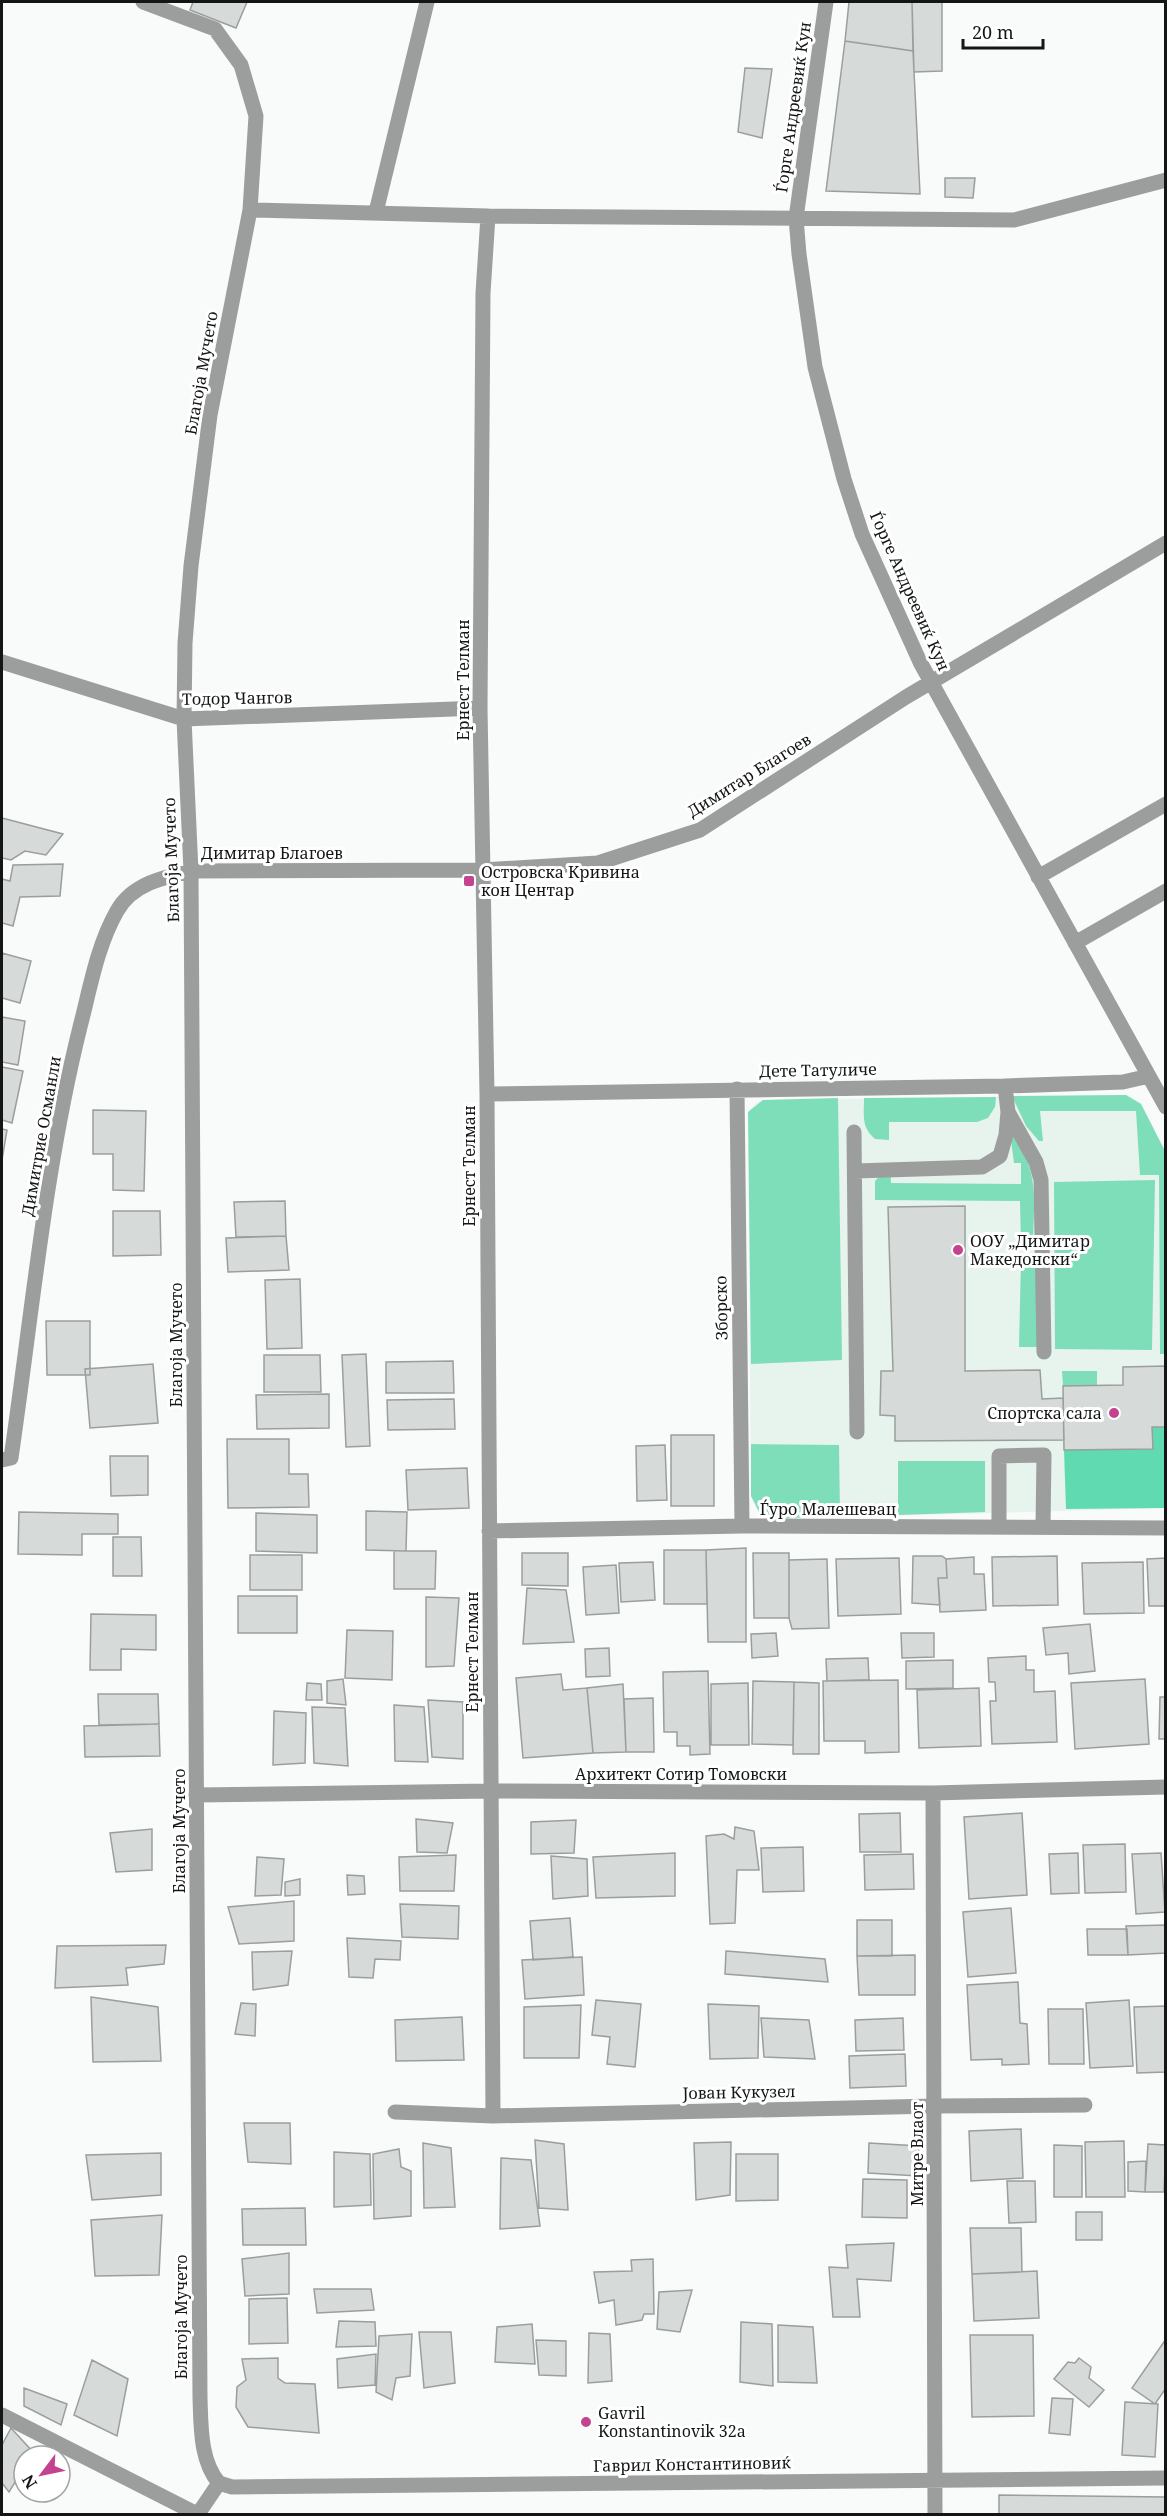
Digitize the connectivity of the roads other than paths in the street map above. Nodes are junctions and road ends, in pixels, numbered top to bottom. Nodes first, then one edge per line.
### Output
1 (143, 2) edge
2 (427, 2) edge
3 (826, 2) edge
4 (1166, 180) edge
5 (250, 210) junction
6 (376, 212) junction
7 (489, 216) junction
8 (796, 218) junction
9 (1166, 543) edge
10 (2, 662) edge
11 (930, 682) junction
12 (480, 708) junction
13 (184, 719) junction
14 (1166, 804) edge
15 (482, 870) junction
16 (191, 871) junction
17 (1038, 877) junction
18 (1166, 891) edge
19 (1075, 943) junction
20 (1149, 1076) junction
21 (1005, 1086) junction
22 (737, 1089) junction
23 (487, 1094) junction
24 (1166, 1107) edge
25 (1008, 1112) junction
26 (854, 1132) dead end
27 (855, 1171) junction
28 (1044, 1352) dead end
29 (857, 1432) dead end
30 (6, 1459) edge
31 (742, 1526) junction
32 (999, 1527) junction
33 (1043, 1527) junction
34 (1166, 1528) edge
35 (489, 1531) junction
36 (1166, 1787) edge
37 (491, 1791) junction
38 (933, 1793) junction
39 (196, 1795) junction
40 (1085, 2105) dead end
41 (935, 2106) junction
42 (395, 2112) dead end
43 (493, 2116) junction
44 (2, 2415) edge
45 (1166, 2478) edge
46 (935, 2479) junction
47 (219, 2483) junction
48 (198, 2514) edge
49 (935, 2514) edge

1 - 5 street, Благоја Мучето
2 - 6 street
3 - 8 street, Ѓорге Андреевиќ Кун
4 - 8 street
5 - 6 street
5 - 13 street, Благоја Мучето
6 - 7 street
7 - 8 street
7 - 12 street, Ернест Телман
8 - 11 street, Ѓорге Андреевиќ Кун
9 - 11 street, Димитар Благоев
10 - 13 street, Тодор Чангов
11 - 15 street, Димитар Благоев
11 - 17 street, Ѓорге Андреевиќ Кун
12 - 13 street, Тодор Чангов
12 - 15 street, Ернест Телман
13 - 16 street, Благоја Мучето
14 - 17 street
15 - 16 street, Димитар Благоев
15 - 23 street, Ернест Телман
16 - 30 street, Димитрие Османли
16 - 39 street, Благоја Мучето
17 - 19 street, Ѓорге Андреевиќ Кун
18 - 19 street
19 - 20 street, Ѓорге Андреевиќ Кун
20 - 21 street, Дете Татуличе
20 - 24 street, Ѓорге Андреевиќ Кун
21 - 22 street, Дете Татуличе
21 - 25 street
22 - 23 street, Дете Татуличе
22 - 31 street, Зборско
23 - 35 street, Ернест Телман
25 - 27 street
25 - 28 street
26 - 27 street
27 - 29 street
31 - 32 street, Ѓуро Малешевац
31 - 35 street, Ѓуро Малешевац
32 - 33 street, Ѓуро Малешевац
32 - 33 street
33 - 34 street, Ѓуро Малешевац
35 - 37 street, Ернест Телман
36 - 38 street, Архитект Сотир Томовски
37 - 38 street, Архитект Сотир Томовски
37 - 39 street, Архитект Сотир Томовски
37 - 43 street, Ернест Телман
38 - 41 street, Митре Влаот
39 - 47 street, Благоја Мучето
40 - 41 street, Јован Кукузел
41 - 43 street, Јован Кукузел
41 - 46 street, Митре Влаот
42 - 43 street, Јован Кукузел
44 - 48 street
45 - 46 street, Гаврил Константиновиќ
46 - 47 street, Гаврил Константиновиќ
46 - 49 street, Митре Влаот
47 - 48 street

